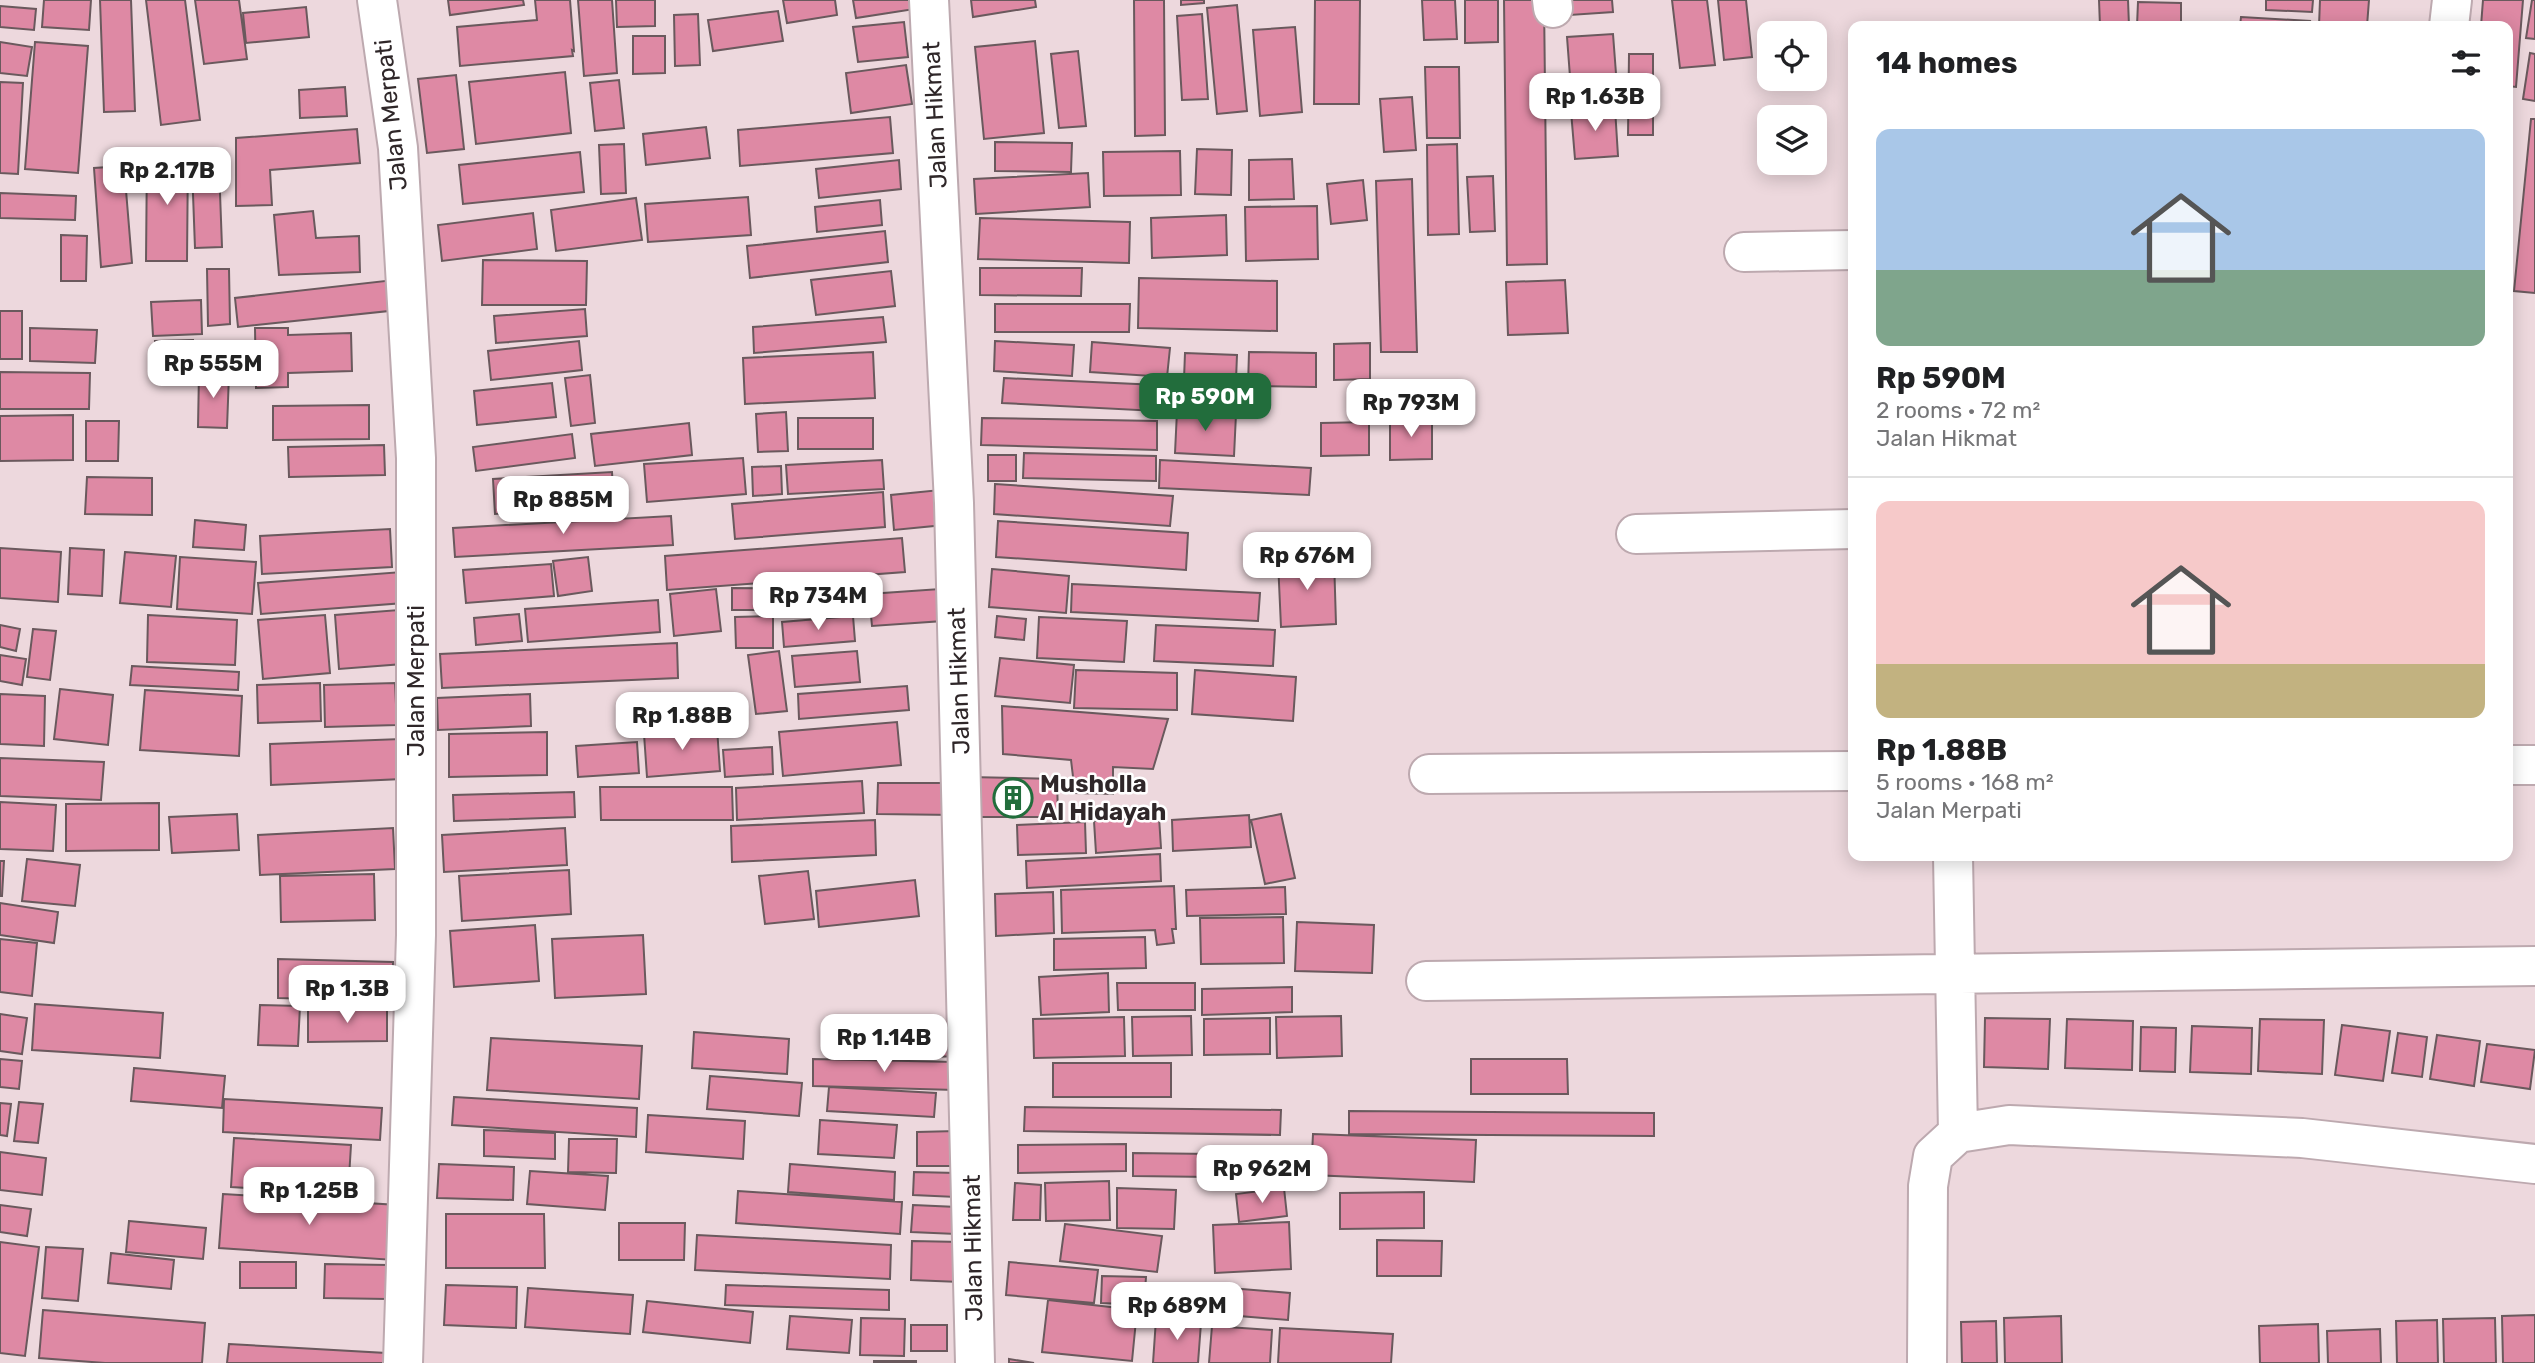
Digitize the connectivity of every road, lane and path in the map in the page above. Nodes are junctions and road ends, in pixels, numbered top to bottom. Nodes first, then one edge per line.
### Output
1 (377, 0) edge
2 (929, 0) edge
3 (2452, 0) edge
4 (2450, 21) edge
5 (1848, 250) edge
6 (1744, 253) dead end
7 (1848, 529) edge
8 (1636, 534) dead end
9 (2513, 765) edge
10 (2535, 765) edge
11 (1848, 771) edge
12 (1429, 774) dead end
13 (1953, 861) edge
14 (2535, 966) edge
15 (1955, 975) junction
16 (1426, 981) dead end
17 (1958, 1133) junction
18 (2535, 1164) edge
19 (403, 1363) edge
20 (975, 1363) edge
21 (1927, 1363) edge

1 - 19 street, Jalan Merpati
2 - 20 street, Jalan Hikmat
3 - 4 street
5 - 6 street
7 - 8 street
9 - 10 street
11 - 12 street
13 - 15 street
14 - 15 street
15 - 16 street
15 - 17 street
17 - 18 street
17 - 21 street

